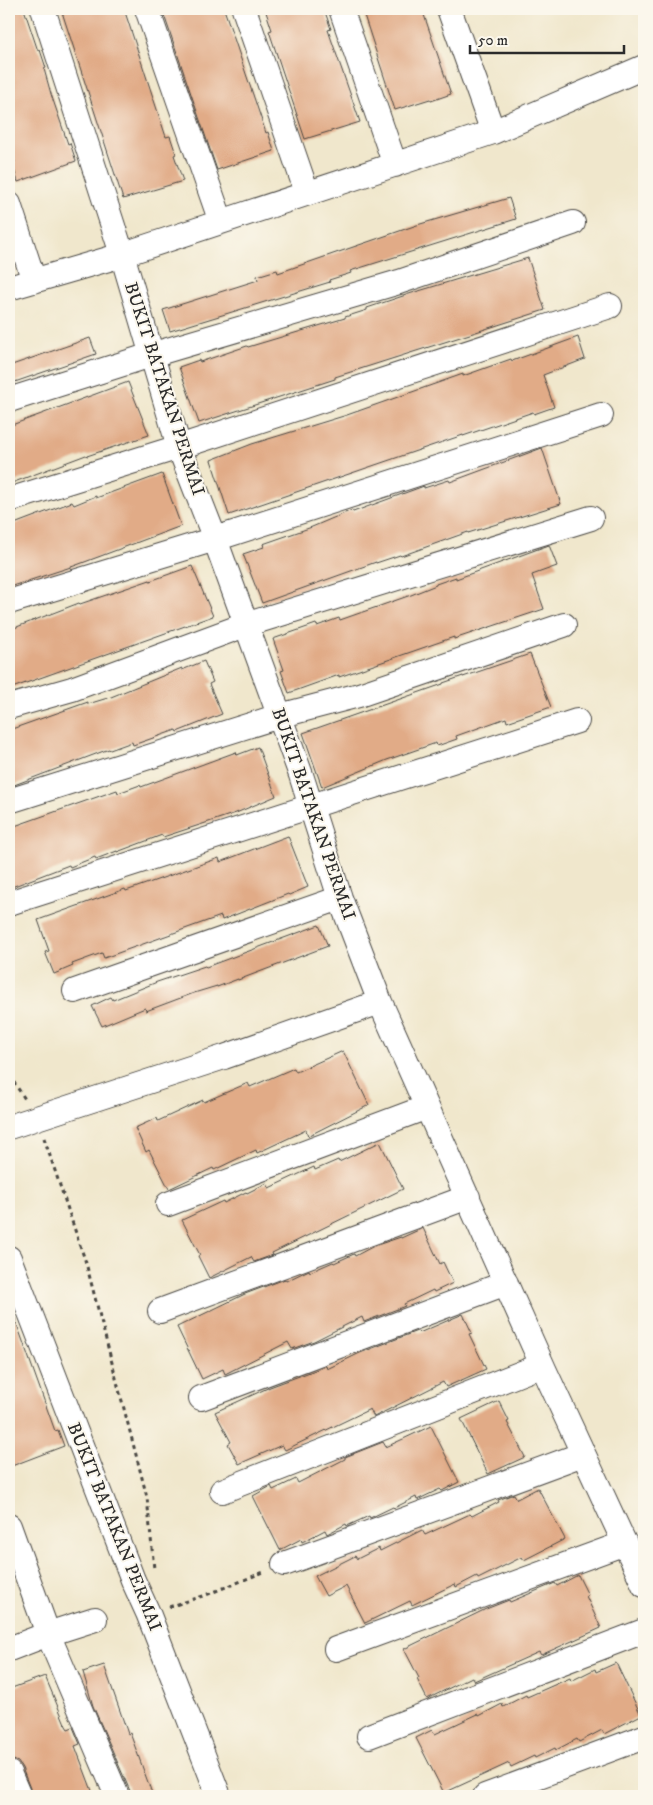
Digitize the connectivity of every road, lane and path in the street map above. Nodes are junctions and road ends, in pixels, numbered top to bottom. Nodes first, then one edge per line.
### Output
1 (44, 9) edge
2 (146, 9) edge
3 (244, 9) edge
4 (341, 9) edge
5 (449, 9) edge
6 (644, 67) edge
7 (493, 132) junction
8 (395, 164) junction
9 (307, 193) junction
10 (9, 204) edge
11 (221, 222) junction
12 (573, 223) dead end
13 (122, 254) junction
14 (34, 281) junction
15 (9, 288) edge
16 (610, 306) dead end
17 (151, 355) junction
18 (9, 400) edge
19 (602, 415) dead end
20 (179, 447) junction
21 (9, 500) edge
22 (591, 518) dead end
23 (215, 539) junction
24 (9, 602) edge
25 (245, 625) junction
26 (564, 625) dead end
27 (9, 707) edge
28 (279, 716) junction
29 (577, 721) dead end
30 (9, 801) edge
31 (312, 806) junction
32 (340, 898) junction
33 (9, 903) edge
34 (75, 991) dead end
35 (380, 1002) junction
36 (9, 1074) edge
37 (427, 1107) junction
38 (38, 1118) junction
39 (9, 1128) edge
40 (468, 1197) junction
41 (168, 1204) dead end
42 (9, 1258) edge
43 (506, 1283) junction
44 (160, 1311) dead end
45 (542, 1365) junction
46 (201, 1398) dead end
47 (583, 1454) junction
48 (222, 1490) dead end
49 (9, 1526) edge
50 (625, 1543) junction
51 (284, 1564) joint
52 (153, 1577) dead end
53 (644, 1585) edge
54 (148, 1613) junction
55 (94, 1619) dead end
56 (644, 1632) edge
57 (48, 1634) junction
58 (9, 1649) edge
59 (336, 1649) dead end
60 (369, 1736) dead end
61 (644, 1737) edge
62 (9, 1773) edge
63 (19, 1796) edge
64 (117, 1796) edge
65 (219, 1796) edge
66 (484, 1796) edge

1 - 13 street, BUKIT BATAKAN PERMAI
2 - 11 street
3 - 9 street
4 - 8 street
5 - 7 street
6 - 7 street
7 - 8 street
8 - 9 street
9 - 11 street
10 - 14 street
11 - 13 street
12 - 17 street
13 - 14 street
13 - 17 street, BUKIT BATAKAN PERMAI
14 - 15 street
16 - 20 street
17 - 18 street
17 - 20 street, BUKIT BATAKAN PERMAI
19 - 23 street
20 - 21 street
20 - 23 street, BUKIT BATAKAN PERMAI
22 - 25 street
23 - 24 street
23 - 25 street, BUKIT BATAKAN PERMAI
25 - 27 street
25 - 28 street, BUKIT BATAKAN PERMAI
26 - 28 street
28 - 30 street
28 - 31 street, BUKIT BATAKAN PERMAI
29 - 31 street
31 - 32 street, BUKIT BATAKAN PERMAI
31 - 33 street
32 - 34 street
32 - 35 street, BUKIT BATAKAN PERMAI
35 - 37 street, BUKIT BATAKAN PERMAI
35 - 38 street
36 - 38 path
37 - 40 street, BUKIT BATAKAN PERMAI
37 - 41 street
38 - 39 street
38 - 52 path
40 - 43 street, BUKIT BATAKAN PERMAI
40 - 44 street
42 - 54 street, BUKIT BATAKAN PERMAI
43 - 45 street, BUKIT BATAKAN PERMAI
43 - 46 street
45 - 47 street, BUKIT BATAKAN PERMAI
45 - 48 street
47 - 50 street, BUKIT BATAKAN PERMAI
47 - 51 street
49 - 57 street
50 - 53 street, BUKIT BATAKAN PERMAI
50 - 59 street
51 - 54 path
54 - 65 street, BUKIT BATAKAN PERMAI
55 - 57 street
56 - 60 street
57 - 58 street
57 - 64 street
61 - 66 street
62 - 63 street

